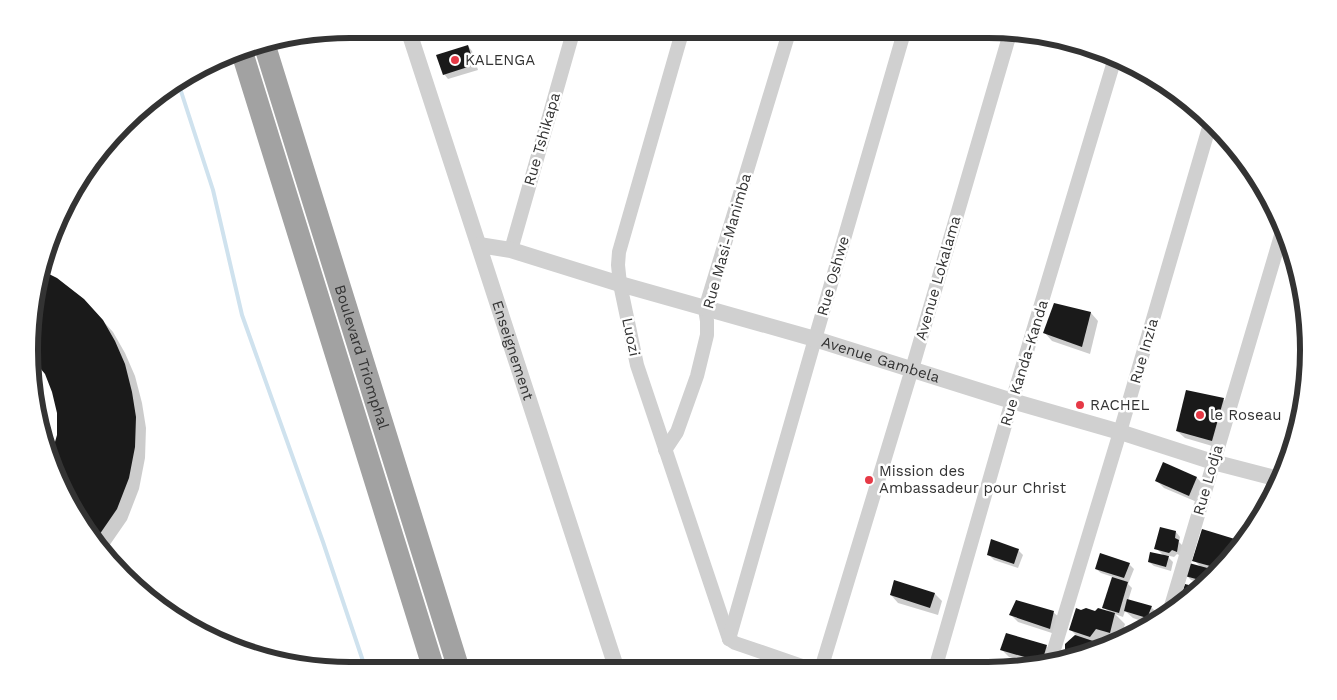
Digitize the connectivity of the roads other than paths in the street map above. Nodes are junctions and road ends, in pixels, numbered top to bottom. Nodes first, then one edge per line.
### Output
1 (411, 38) edge
2 (571, 38) edge
3 (680, 38) edge
4 (787, 38) edge
5 (903, 38) edge
6 (1009, 38) edge
7 (266, 49) edge
8 (243, 56) edge
9 (1113, 64) edge
10 (1208, 129) edge
11 (1280, 240) edge
12 (479, 245) junction
13 (511, 250) junction
14 (620, 284) junction
15 (705, 309) junction
16 (815, 339) junction
17 (912, 369) junction
18 (1012, 401) junction
19 (1120, 432) junction
20 (664, 450) junction
21 (1213, 462) junction
22 (1272, 477) edge
23 (1172, 601) edge
24 (729, 639) junction
25 (1052, 655) edge
26 (432, 662) edge
27 (457, 662) edge
28 (614, 662) edge
29 (791, 662) edge
30 (823, 662) edge
31 (937, 662) edge

1 - 12 street, Enseignement
2 - 13 street, Rue Tshikapa
3 - 14 street, Luozi
4 - 15 street, Rue Masi-Manimba
5 - 16 street, Rue Oshwe
6 - 17 street, Avenue Lokalama
7 - 27 highway, Boulevard Triomphal
8 - 26 highway, Boulevard Triomphal
9 - 18 street, Rue Kanda-Kanda
10 - 19 street, Rue Inzia
11 - 21 street, Rue Lodja
12 - 13 street, Avenue Gambela
12 - 28 street, Enseignement
13 - 14 street, Avenue Gambela
14 - 15 street, Avenue Gambela
14 - 20 street, Luozi
15 - 16 street, Avenue Gambela
15 - 20 street, Rue Masi-Manimba
16 - 17 street, Avenue Gambela
16 - 24 street, Rue Oshwe
17 - 18 street, Avenue Gambela
17 - 30 street, Avenue Lokalama
18 - 19 street, Avenue Gambela
18 - 31 street, Rue Kanda-Kanda
19 - 21 street, Avenue Gambela
19 - 25 street, Rue Inzia
20 - 24 street, Luozi
21 - 22 street, Avenue Gambela
21 - 23 street, Rue Lodja
24 - 29 street

